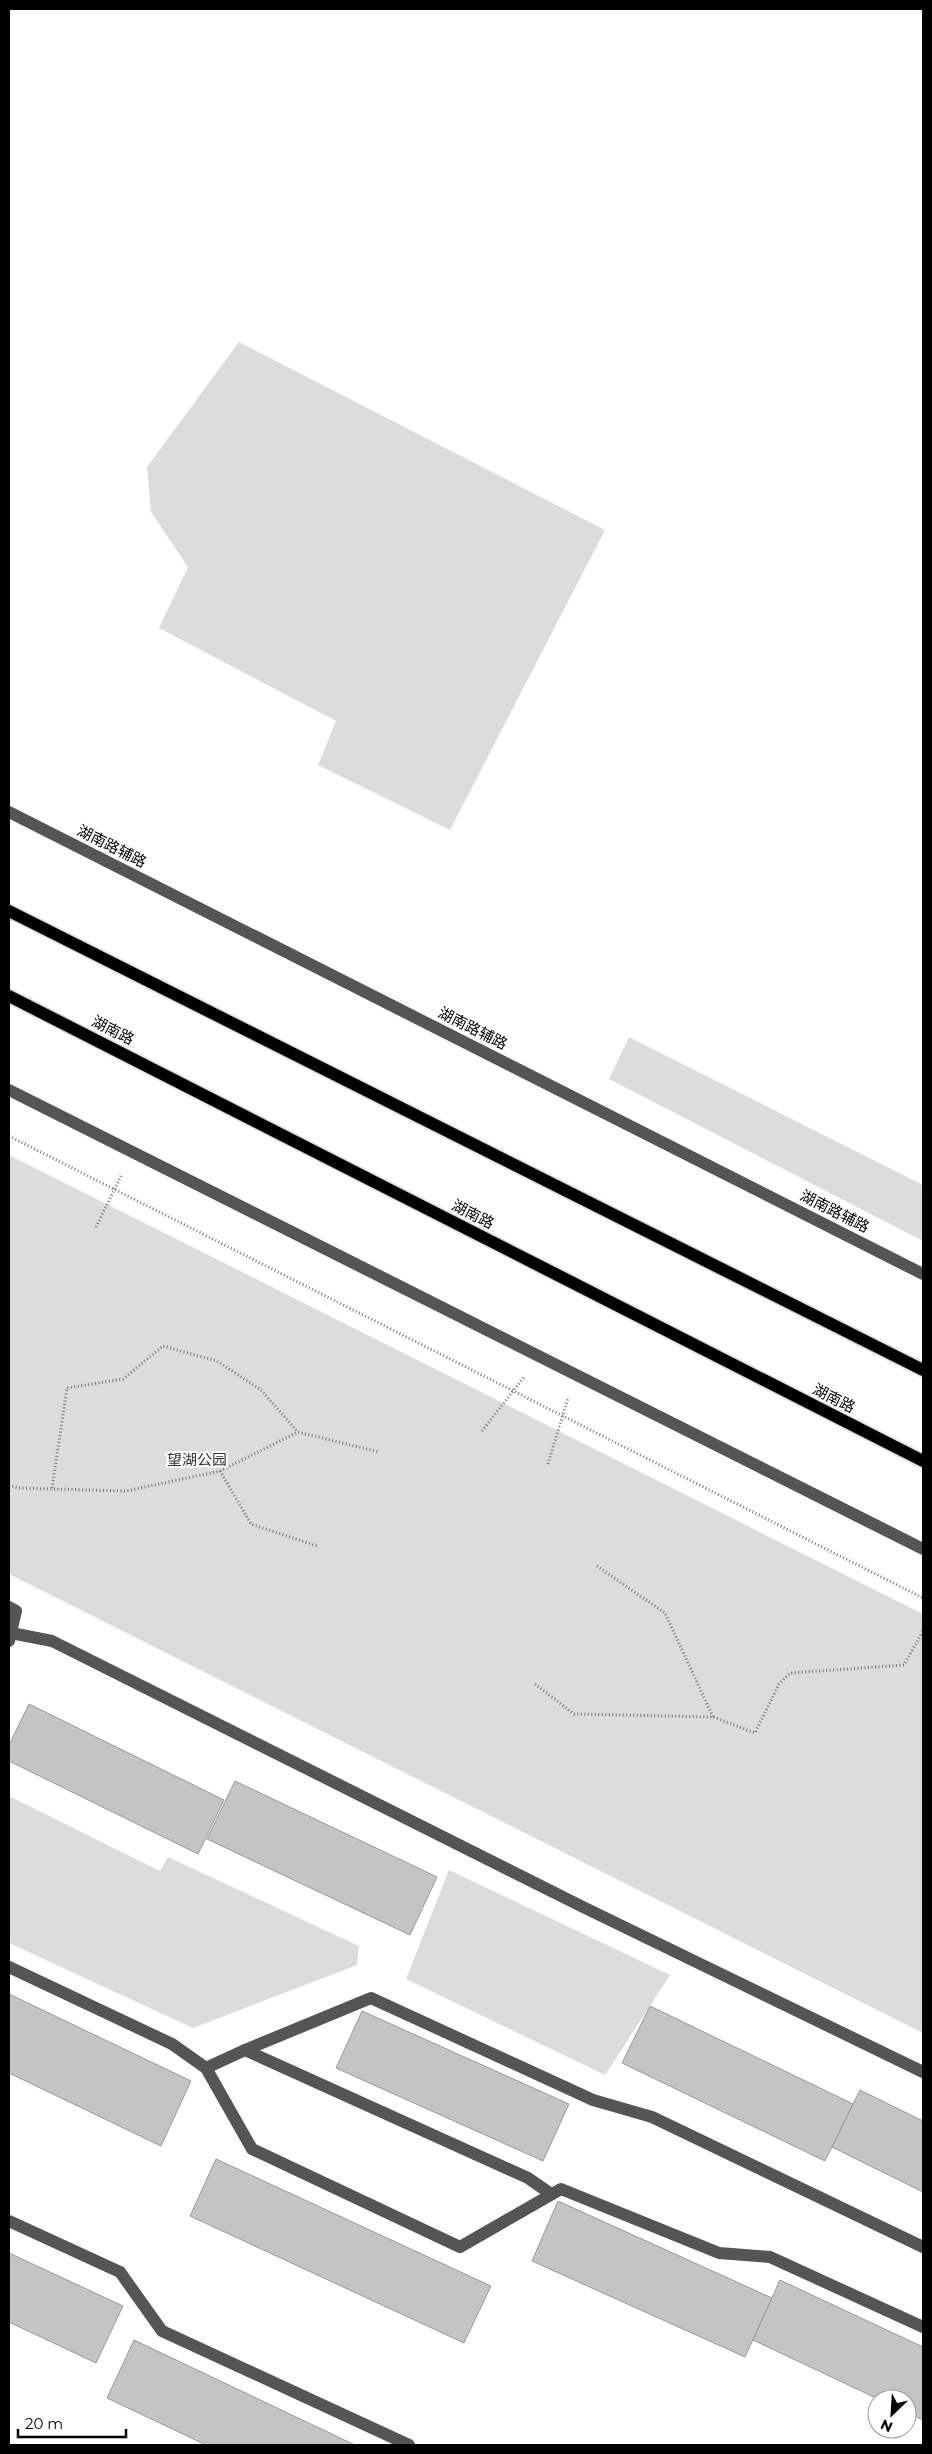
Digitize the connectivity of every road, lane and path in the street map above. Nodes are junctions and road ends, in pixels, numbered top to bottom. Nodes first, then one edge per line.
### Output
1 (9, 812) edge
2 (9, 911) edge
3 (9, 996) edge
4 (9, 1090) edge
5 (9, 1136) edge
6 (133, 1152) junction
7 (115, 1189) junction
8 (96, 1227) dead end
9 (923, 1274) edge
10 (540, 1356) junction
11 (923, 1370) edge
12 (575, 1374) junction
13 (514, 1390) junction
14 (563, 1414) junction
15 (482, 1431) dead end
16 (298, 1432) junction
17 (379, 1452) dead end
18 (923, 1462) edge
19 (548, 1464) dead end
20 (220, 1470) junction
21 (9, 1485) edge
22 (52, 1488) junction
23 (317, 1546) dead end
24 (923, 1549) edge
25 (597, 1566) dead end
26 (923, 1598) edge
27 (9, 1607) edge
28 (923, 1631) edge
29 (10, 1637) edge
30 (536, 1684) dead end
31 (713, 1717) junction
32 (9, 1967) edge
33 (245, 2050) junction
34 (206, 2068) junction
35 (923, 2072) edge
36 (552, 2194) junction
37 (9, 2221) edge
38 (923, 2247) edge
39 (923, 2327) edge
40 (409, 2445) edge

1 - 9 street, 湖南路辅路
2 - 11 main road
3 - 18 main road, 湖南路
4 - 6 street
5 - 7 path
6 - 7 path
6 - 10 street
7 - 8 path
7 - 13 path
10 - 12 street
10 - 13 path
12 - 14 path
12 - 24 street
13 - 14 path
13 - 15 path
14 - 19 path
14 - 26 path
16 - 17 path
16 - 20 path
16 - 22 path
20 - 22 path
20 - 23 path
21 - 22 path
25 - 31 path
27 - 29 street
28 - 31 path
29 - 35 street
30 - 31 path
32 - 34 street
33 - 34 street
33 - 36 street
33 - 38 street
34 - 36 street
36 - 39 street
37 - 40 street

